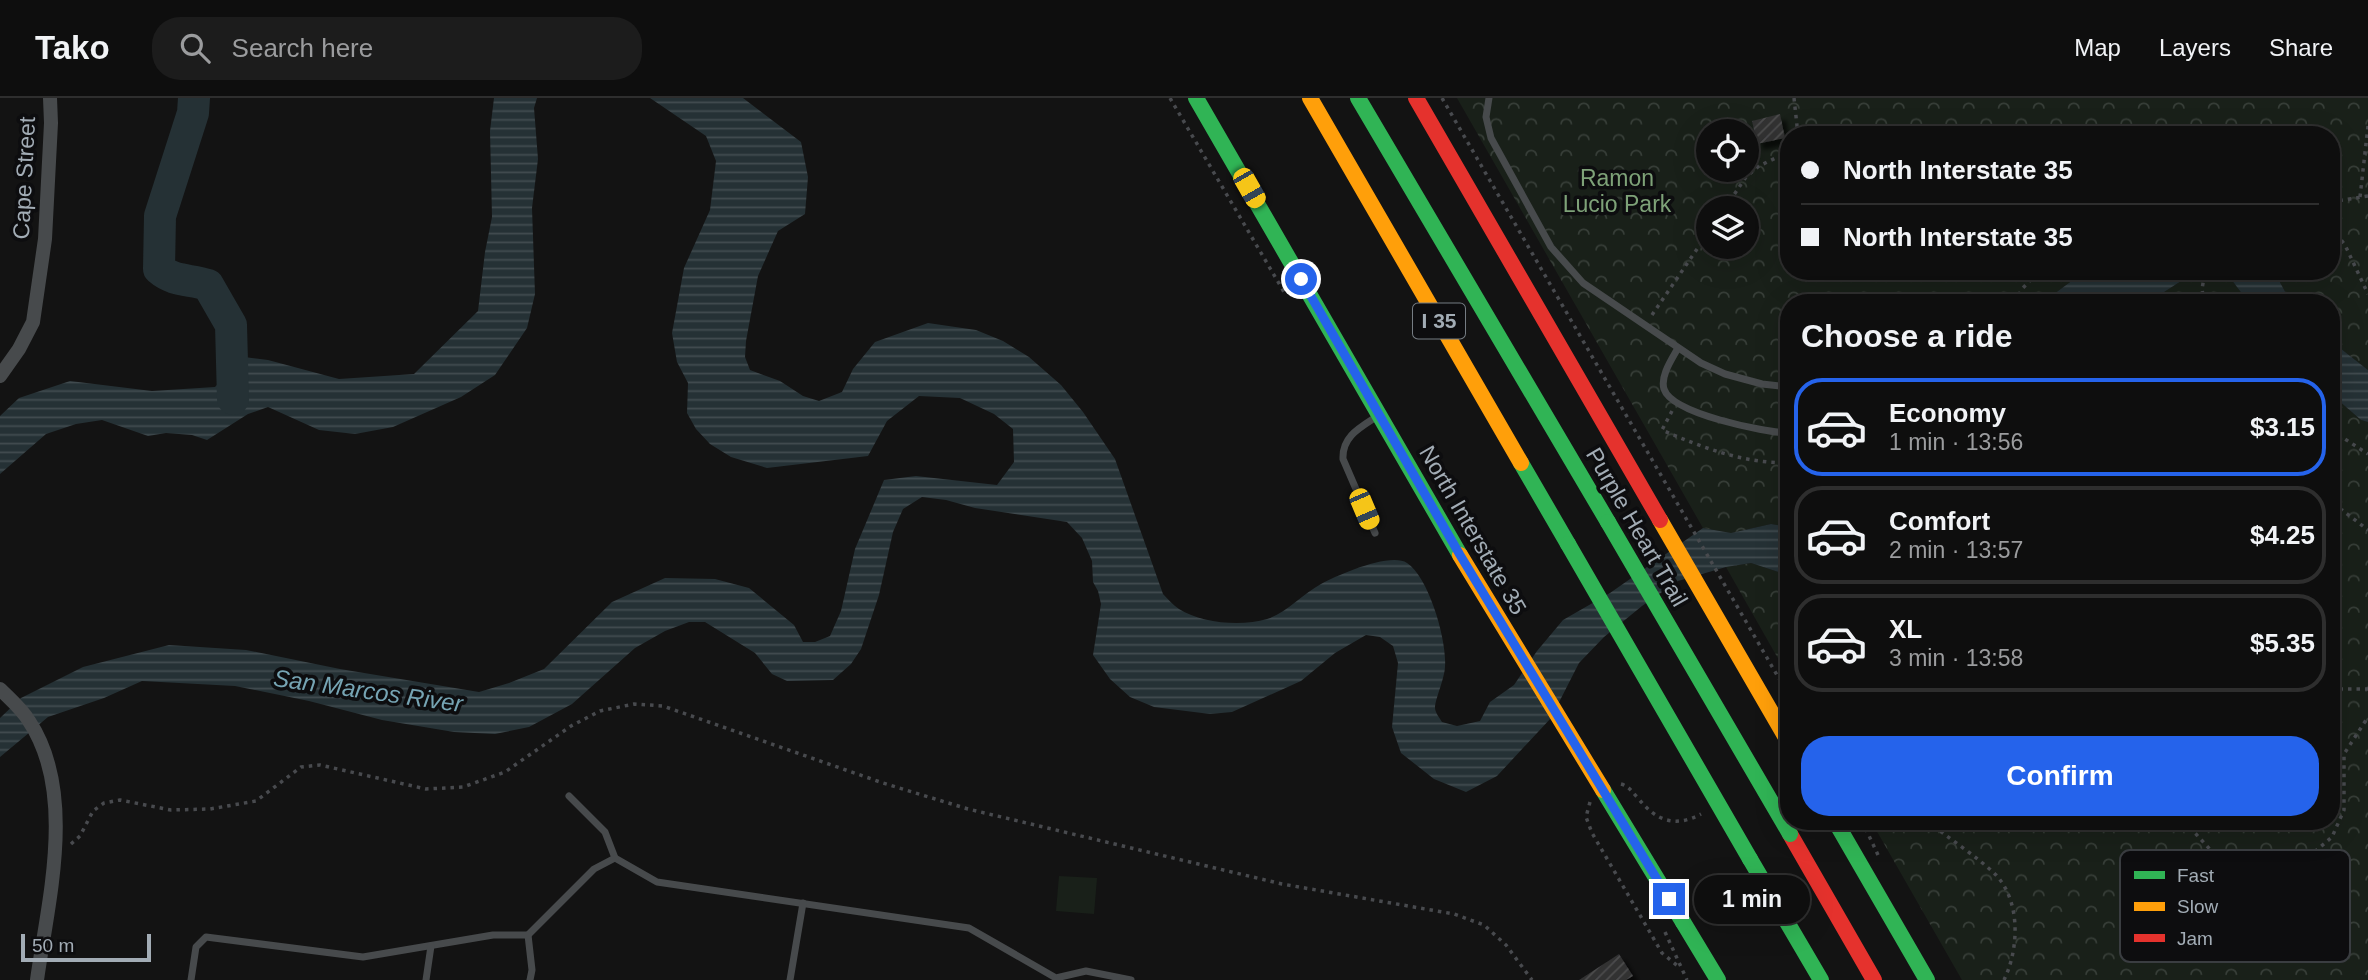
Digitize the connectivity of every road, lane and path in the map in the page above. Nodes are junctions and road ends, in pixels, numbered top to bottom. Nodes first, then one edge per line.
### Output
1 (50, 98) edge
2 (1196, 98) edge
3 (1310, 98) edge
4 (1358, 98) edge
5 (1416, 98) edge
6 (1442, 98) edge
7 (1489, 98) edge
8 (1794, 98) edge
9 (1797, 126) edge
10 (2368, 126) edge
11 (1780, 156) edge
12 (1733, 196) edge
13 (2368, 196) edge
14 (2360, 197) junction
15 (2340, 200) edge
16 (2340, 239) edge
17 (1696, 250) edge
18 (2030, 280) edge
19 (2019, 294) edge
20 (2368, 294) edge
21 (1644, 326) junction
22 (1678, 348) junction
23 (0, 376) edge
24 (1780, 386) edge
25 (1676, 402) junction
26 (1379, 415) junction
27 (1780, 433) edge
28 (2340, 436) edge
29 (2368, 454) edge
30 (1780, 462) edge
31 (2340, 510) edge
32 (2368, 530) edge
33 (1375, 533) dead end
34 (1780, 680) edge
35 (2340, 689) edge
36 (2368, 689) edge
37 (4, 693) edge
38 (2368, 717) edge
39 (1780, 727) edge
40 (1780, 774) edge
41 (1776, 776) dead end
42 (1616, 782) dead end
43 (569, 796) dead end
44 (1592, 798) dead end
45 (1703, 814) dead end
46 (1780, 817) edge
47 (2340, 819) edge
48 (1788, 830) edge
49 (1840, 830) edge
50 (1866, 830) edge
51 (1938, 830) edge
52 (2192, 830) edge
53 (2335, 830) edge
54 (56, 848) junction
55 (2211, 850) edge
56 (2317, 850) edge
57 (1879, 857) dead end
58 (615, 858) junction
59 (803, 903) junction
60 (1662, 924) dead end
61 (528, 934) junction
62 (431, 946) junction
63 (1679, 967) junction
64 (1055, 979) edge
65 (37, 980) edge
66 (191, 980) edge
67 (426, 980) edge
68 (530, 980) edge
69 (790, 980) edge
70 (1132, 980) edge
71 (1532, 980) edge
72 (1687, 980) edge
73 (1718, 980) edge
74 (1821, 980) edge
75 (1874, 980) edge
76 (1927, 980) edge
77 (2004, 980) edge

1 - 23 street, Cape Street
2 - 26 main road, North Interstate 35
3 - 74 main road, I 35, bridge
4 - 46 main road, Purple Heart Trail / I 35, bridge
5 - 39 main road
6 - 34 path
7 - 21 lane
8 - 9 path
10 - 14 path
11 - 12 path
13 - 14 path
14 - 15 path
16 - 20 path
17 - 21 path
18 - 19 path
21 - 22 lane
22 - 24 lane
22 - 25 lane
25 - 27 lane
25 - 30 path
26 - 33 lane
26 - 73 main road, North Interstate 35, bridge
28 - 29 path
31 - 32 path
35 - 36 path
37 - 54 street
38 - 47 path
40 - 41 path
42 - 45 path
43 - 58 lane
44 - 63 path
48 - 75 main road, Purple Heart Trail / I 35, bridge
49 - 76 main road
50 - 57 path
51 - 77 path
52 - 55 path
53 - 56 path
54 - 65 street
54 - 71 path
58 - 59 lane
58 - 61 lane
59 - 64 lane
59 - 69 lane
60 - 63 path
61 - 62 lane
61 - 68 lane
62 - 66 lane
62 - 67 lane
63 - 72 path
64 - 70 lane

